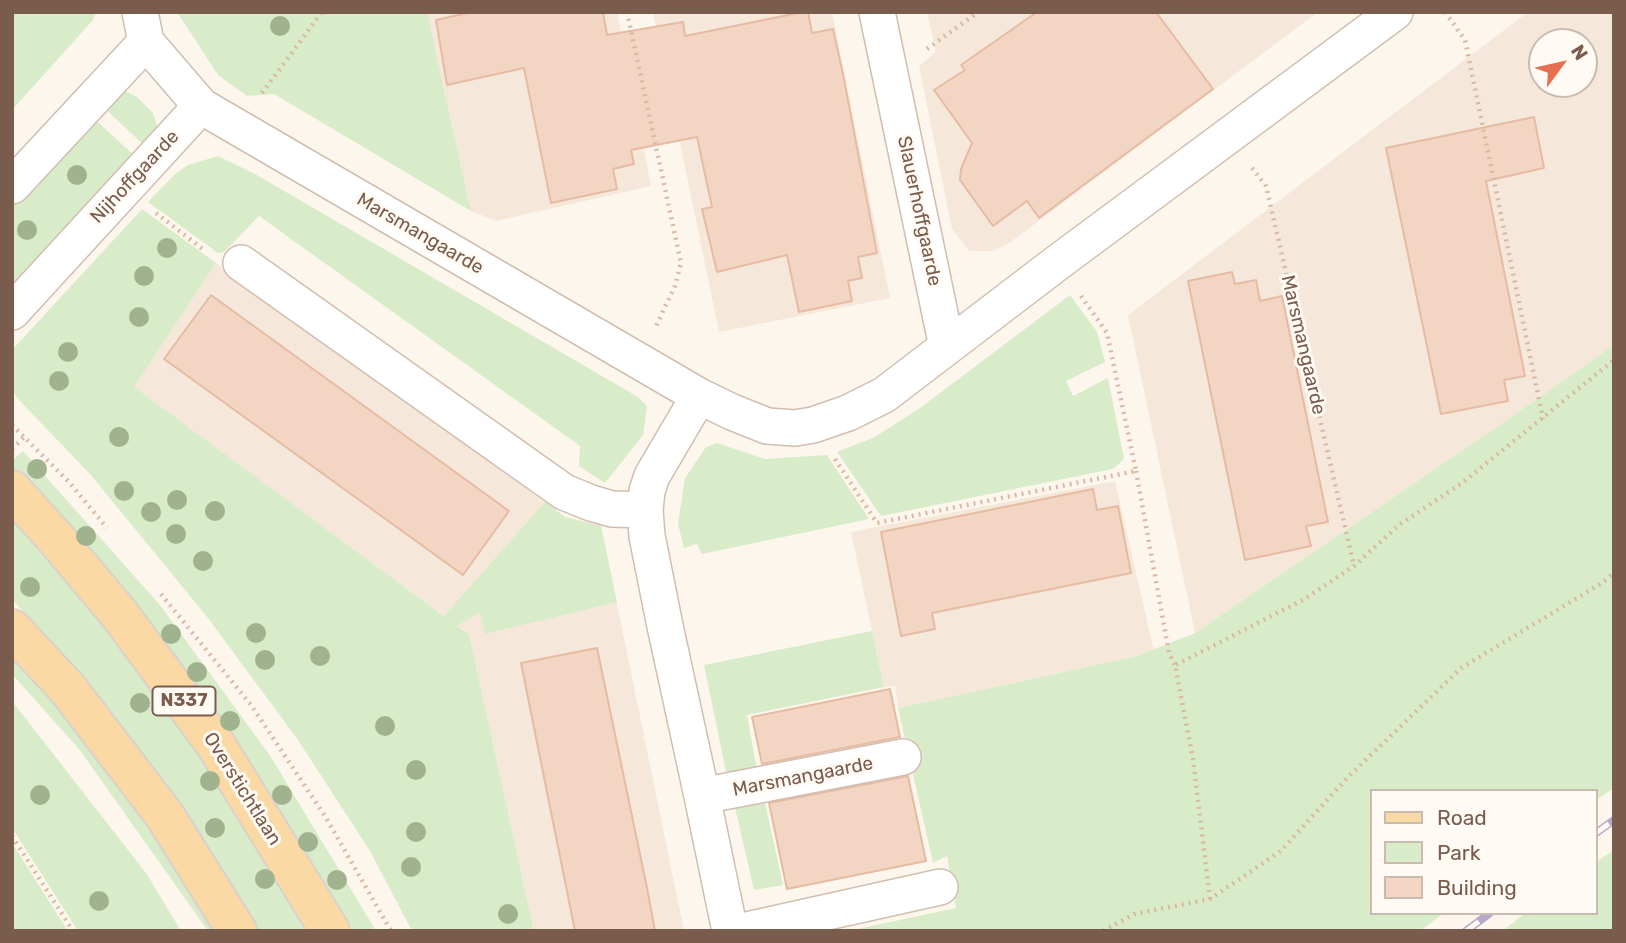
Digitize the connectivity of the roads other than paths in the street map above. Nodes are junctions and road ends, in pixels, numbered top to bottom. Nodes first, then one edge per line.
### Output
1 (877, 12) edge
2 (1395, 12) edge
3 (143, 27) edge
4 (201, 106) junction
5 (12, 186) edge
6 (241, 262) road end
7 (12, 312) edge
8 (947, 347) junction
9 (699, 396) junction
10 (12, 490) edge
11 (645, 510) junction
12 (12, 629) edge
13 (903, 757) dead end
14 (702, 796) junction
15 (940, 887) dead end
16 (237, 931) edge
17 (330, 931) edge
18 (730, 931) edge
19 (742, 931) edge

1 - 8 street, Slauerhoffgaarde
2 - 8 street, Marsmangaarde
3 - 4 street
3 - 5 street
4 - 7 street, Nijhoffgaarde
4 - 9 street, Marsmangaarde
6 - 11 street
8 - 9 street, Marsmangaarde
9 - 11 street
10 - 17 main road, Overstichtlaan / N337
11 - 14 street
12 - 16 main road
13 - 14 street, Marsmangaarde
14 - 18 street
15 - 19 street

